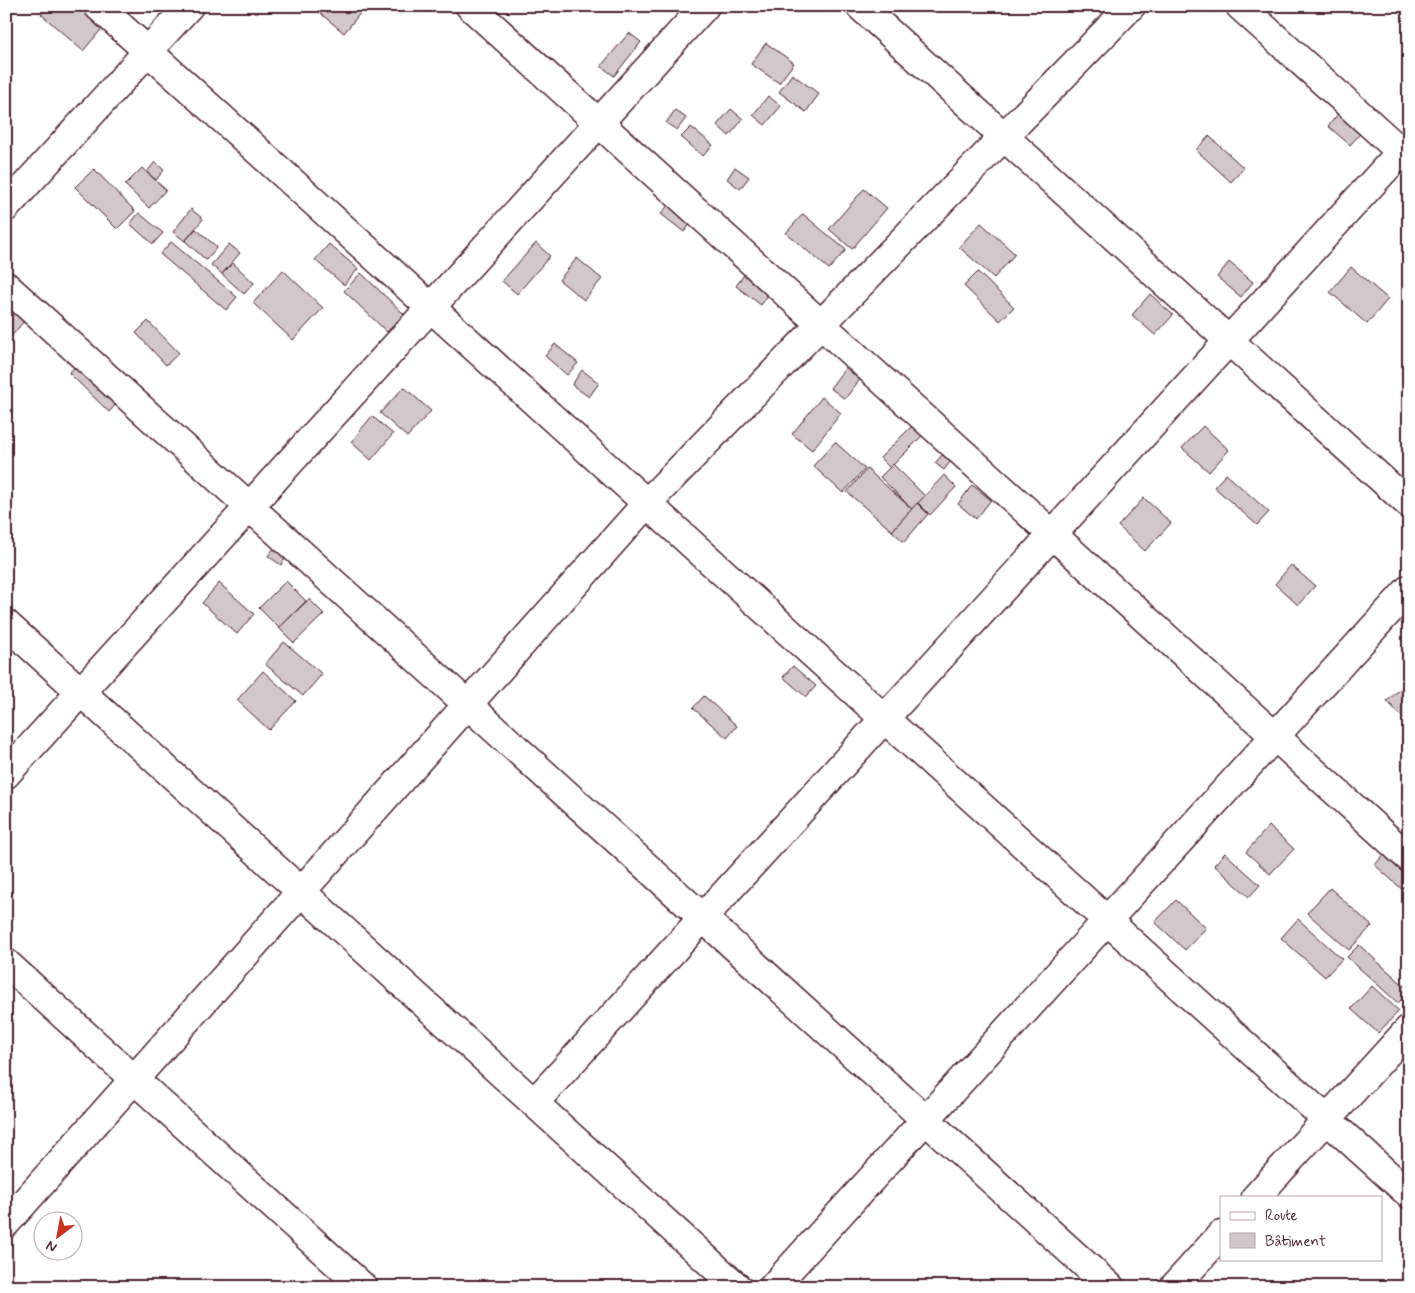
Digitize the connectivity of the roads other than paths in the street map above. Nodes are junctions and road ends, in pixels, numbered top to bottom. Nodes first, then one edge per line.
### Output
1 (98, 6) edge
2 (189, 6) edge
3 (470, 6) edge
4 (705, 6) edge
5 (860, 6) edge
6 (1131, 6) edge
7 (1240, 6) edge
8 (148, 51) junction
9 (599, 123) junction
10 (1004, 136) junction
11 (1406, 151) edge
12 (6, 207) edge
13 (6, 286) edge
14 (431, 308) junction
15 (821, 325) junction
16 (1228, 340) junction
17 (647, 503) junction
18 (1409, 504) edge
19 (250, 507) junction
20 (1052, 534) junction
21 (1409, 589) edge
22 (6, 624) edge
23 (81, 692) junction
24 (468, 704) junction
25 (884, 718) junction
26 (1275, 736) junction
27 (6, 774) edge
28 (1409, 858) edge
29 (301, 892) junction
30 (703, 918) junction
31 (1107, 920) junction
32 (6, 963) edge
33 (1409, 1029) edge
34 (134, 1079) junction
35 (534, 1103) junction
36 (926, 1120) junction
37 (1326, 1120) junction
38 (1409, 1194) edge
39 (1257, 1196) edge
40 (6, 1223) edge
41 (1220, 1236) edge
42 (363, 1287) edge
43 (737, 1287) edge
44 (773, 1287) edge
45 (1110, 1287) edge
46 (1174, 1287) edge

1 - 8 street
2 - 8 street
3 - 9 street
4 - 9 street
5 - 10 street
6 - 10 street
7 - 11 street
8 - 12 street
8 - 14 street
9 - 14 street
9 - 15 street
10 - 15 street
10 - 16 street
11 - 16 street
13 - 19 street
14 - 17 street
14 - 19 street
15 - 17 street
15 - 20 street
16 - 18 street
16 - 20 street
17 - 24 street
17 - 25 street
19 - 23 street
19 - 24 street
20 - 25 street
20 - 26 street
21 - 26 street
22 - 23 street
23 - 27 street
23 - 29 street
24 - 29 street
24 - 30 street
25 - 30 street
25 - 31 street
26 - 28 street
26 - 31 street
29 - 34 street
29 - 35 street
30 - 35 street
30 - 36 street
31 - 36 street
31 - 37 street
32 - 34 street
33 - 37 street
34 - 40 street
34 - 42 street
35 - 43 street
36 - 44 street
36 - 45 street
37 - 38 street
37 - 39 street
41 - 46 street

